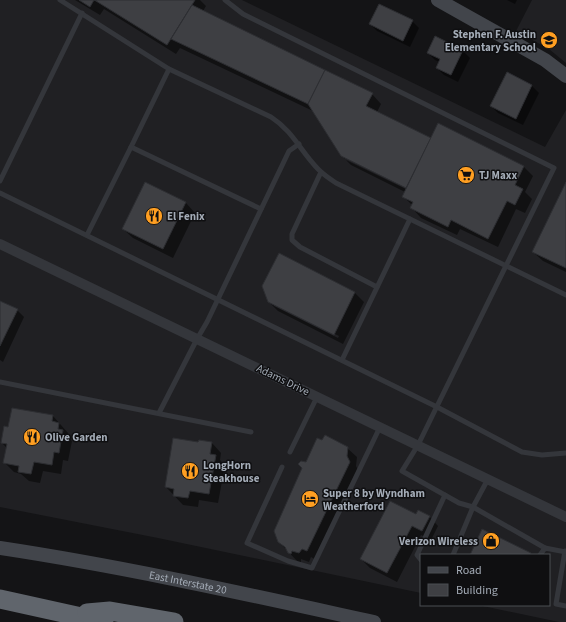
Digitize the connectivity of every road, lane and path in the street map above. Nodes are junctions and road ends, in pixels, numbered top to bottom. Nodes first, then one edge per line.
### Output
1 (60, 0) edge
2 (225, 0) edge
3 (438, 0) edge
4 (82, 13) junction
5 (169, 69) junction
6 (566, 76) edge
7 (299, 144) junction
8 (131, 147) junction
9 (320, 172) junction
10 (0, 181) edge
11 (0, 193) edge
12 (261, 209) junction
13 (410, 219) junction
14 (87, 235) junction
15 (0, 244) edge
16 (506, 266) junction
17 (377, 287) junction
18 (566, 295) edge
19 (218, 299) junction
20 (197, 339) junction
21 (342, 360) junction
22 (0, 382) edge
23 (317, 397) junction
24 (437, 407) junction
25 (159, 413) junction
26 (380, 427) junction
27 (251, 432) dead end
28 (418, 445) junction
29 (290, 452) dead end
30 (566, 453) edge
31 (282, 467) dead end
32 (488, 479) junction
33 (445, 495) junction
34 (473, 507) junction
35 (566, 516) edge
36 (0, 548) edge
37 (544, 548) junction
38 (565, 552) edge
39 (453, 554) edge
40 (541, 554) edge
41 (420, 559) edge
42 (0, 599) edge
43 (566, 606) edge
44 (74, 615) junction
45 (104, 622) edge
46 (174, 622) edge
47 (374, 622) edge

1 - 4 lane
2 - 16 lane
3 - 6 main road
4 - 5 lane
4 - 10 lane
5 - 7 lane
5 - 8 lane
7 - 9 lane
7 - 12 lane
8 - 12 lane
8 - 14 lane
9 - 13 lane
9 - 17 lane
11 - 14 lane
12 - 19 lane
13 - 16 lane
13 - 17 lane
14 - 19 lane
15 - 20 street, Adams Drive
16 - 18 lane
16 - 24 lane
17 - 21 lane
19 - 20 lane
19 - 21 lane
20 - 23 street, Adams Drive
20 - 25 lane
21 - 24 lane
22 - 25 lane
23 - 26 street, Adams Drive
23 - 29 lane
24 - 28 lane
24 - 30 lane
25 - 27 lane
26 - 28 street, Adams Drive
26 - 31 lane
28 - 32 street, Adams Drive
28 - 33 lane
32 - 34 lane
32 - 35 street, Adams Drive
33 - 34 lane
33 - 41 lane
34 - 37 lane
34 - 39 lane
36 - 47 main road, East Interstate 20
37 - 38 lane
37 - 40 lane
38 - 43 lane
42 - 44 highway
44 - 45 highway
44 - 46 highway

